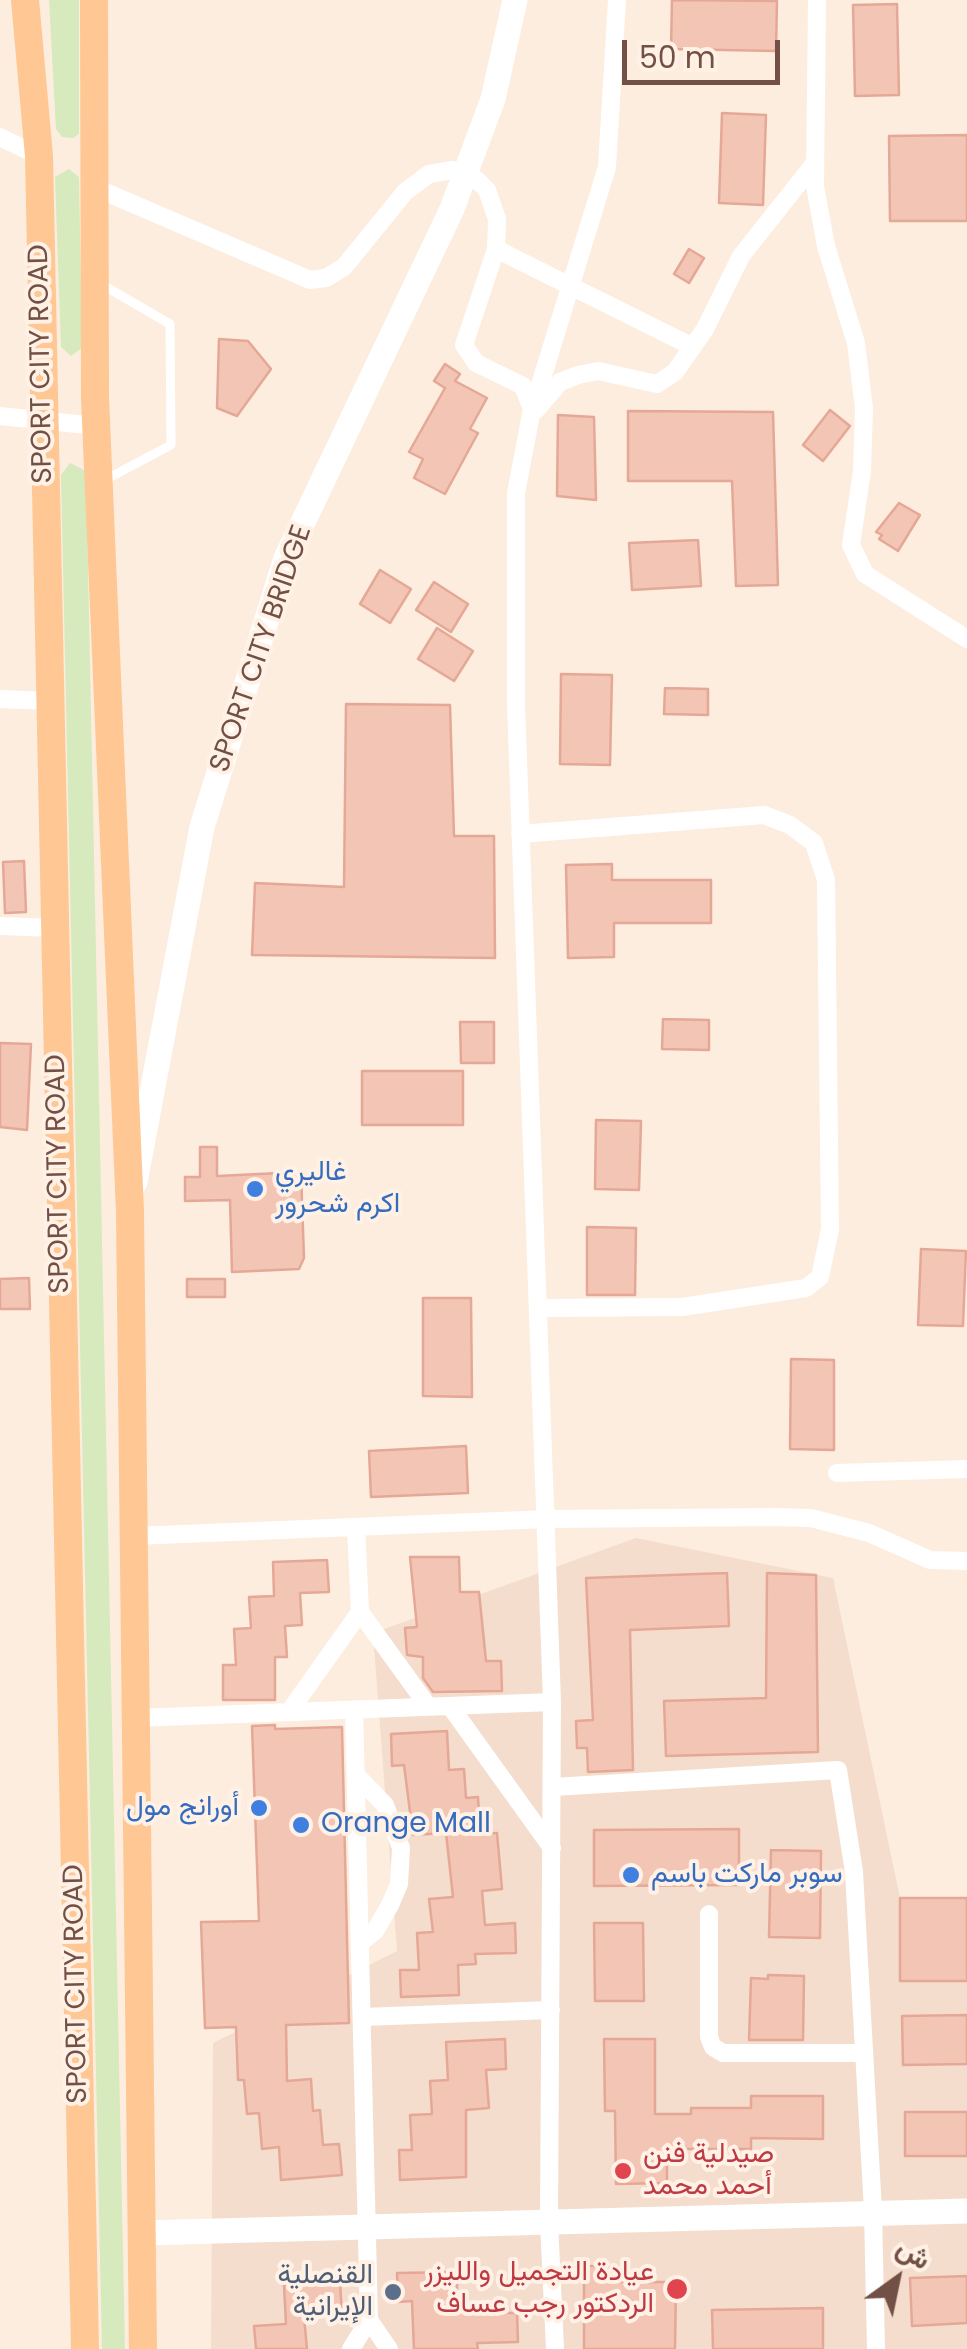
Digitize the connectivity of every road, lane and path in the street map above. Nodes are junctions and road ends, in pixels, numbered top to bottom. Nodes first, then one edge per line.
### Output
1 (25, 0) edge
2 (94, 0) edge
3 (514, 0) edge
4 (617, 0) edge
5 (817, 0) edge
6 (0, 136) edge
7 (39, 156) junction
8 (814, 164) junction
9 (96, 188) junction
10 (496, 249) junction
11 (96, 281) junction
12 (568, 285) junction
13 (692, 347) junction
14 (0, 416) edge
15 (531, 417) junction
16 (42, 420) junction
17 (96, 426) junction
18 (99, 483) junction
19 (967, 639) edge
20 (0, 699) edge
21 (49, 701) junction
22 (520, 834) junction
23 (0, 926) edge
24 (54, 928) junction
25 (130, 1212) junction
26 (538, 1308) junction
27 (967, 1469) edge
28 (837, 1473) dead end
29 (547, 1519) junction
30 (356, 1527) junction
31 (135, 1536) junction
32 (967, 1561) edge
33 (360, 1612) junction
34 (552, 1702) junction
35 (428, 1706) junction
36 (450, 1706) junction
37 (354, 1709) junction
38 (290, 1712) junction
39 (136, 1718) junction
40 (356, 1775) junction
41 (553, 1787) junction
42 (552, 1849) junction
43 (709, 1914) dead end
44 (361, 1942) junction
45 (551, 2010) junction
46 (363, 2017) junction
47 (863, 2053) junction
48 (873, 2211) junction
49 (967, 2211) edge
50 (549, 2222) junction
51 (370, 2226) junction
52 (140, 2232) junction
53 (370, 2320) junction
54 (86, 2349) edge
55 (143, 2349) edge
56 (351, 2349) edge
57 (389, 2349) edge
58 (555, 2349) edge
59 (876, 2349) edge

1 - 7 main road, SPORT CITY ROAD
2 - 9 main road, SPORT CITY ROAD
3 - 25 main road, SPORT CITY BRIDGE
4 - 12 street
5 - 8 street
6 - 7 street
7 - 16 main road, SPORT CITY ROAD
8 - 13 street
8 - 19 street
9 - 10 street
9 - 11 main road, SPORT CITY ROAD
10 - 12 street
10 - 15 street
11 - 17 main road, SPORT CITY ROAD
11 - 18 lane
12 - 13 street
12 - 15 street
13 - 15 street
14 - 16 street
15 - 22 street
16 - 17 street
16 - 21 main road, SPORT CITY ROAD
17 - 18 main road, SPORT CITY ROAD
18 - 25 main road, SPORT CITY ROAD
20 - 21 street
21 - 24 main road, SPORT CITY ROAD
22 - 26 street
22 - 26 street
23 - 24 street
24 - 54 main road, SPORT CITY ROAD
25 - 31 main road, SPORT CITY ROAD
26 - 29 street
27 - 28 street
29 - 30 street
29 - 32 street
29 - 34 street
30 - 31 street
30 - 33 street
31 - 39 main road, SPORT CITY ROAD
33 - 35 street
33 - 38 street
34 - 36 street
34 - 41 street
35 - 36 street
35 - 37 street
36 - 42 street
37 - 38 street
37 - 40 street
38 - 39 street
39 - 52 main road, SPORT CITY ROAD
40 - 44 street
40 - 44 street
41 - 42 street
41 - 47 street
42 - 45 street
43 - 47 street
44 - 46 street
45 - 46 street
45 - 50 street
46 - 51 street
47 - 48 street
48 - 49 main road
48 - 50 main road
48 - 59 street
50 - 51 main road
50 - 58 street
51 - 52 main road
51 - 53 street
52 - 55 main road, SPORT CITY ROAD
53 - 56 street
53 - 57 street

